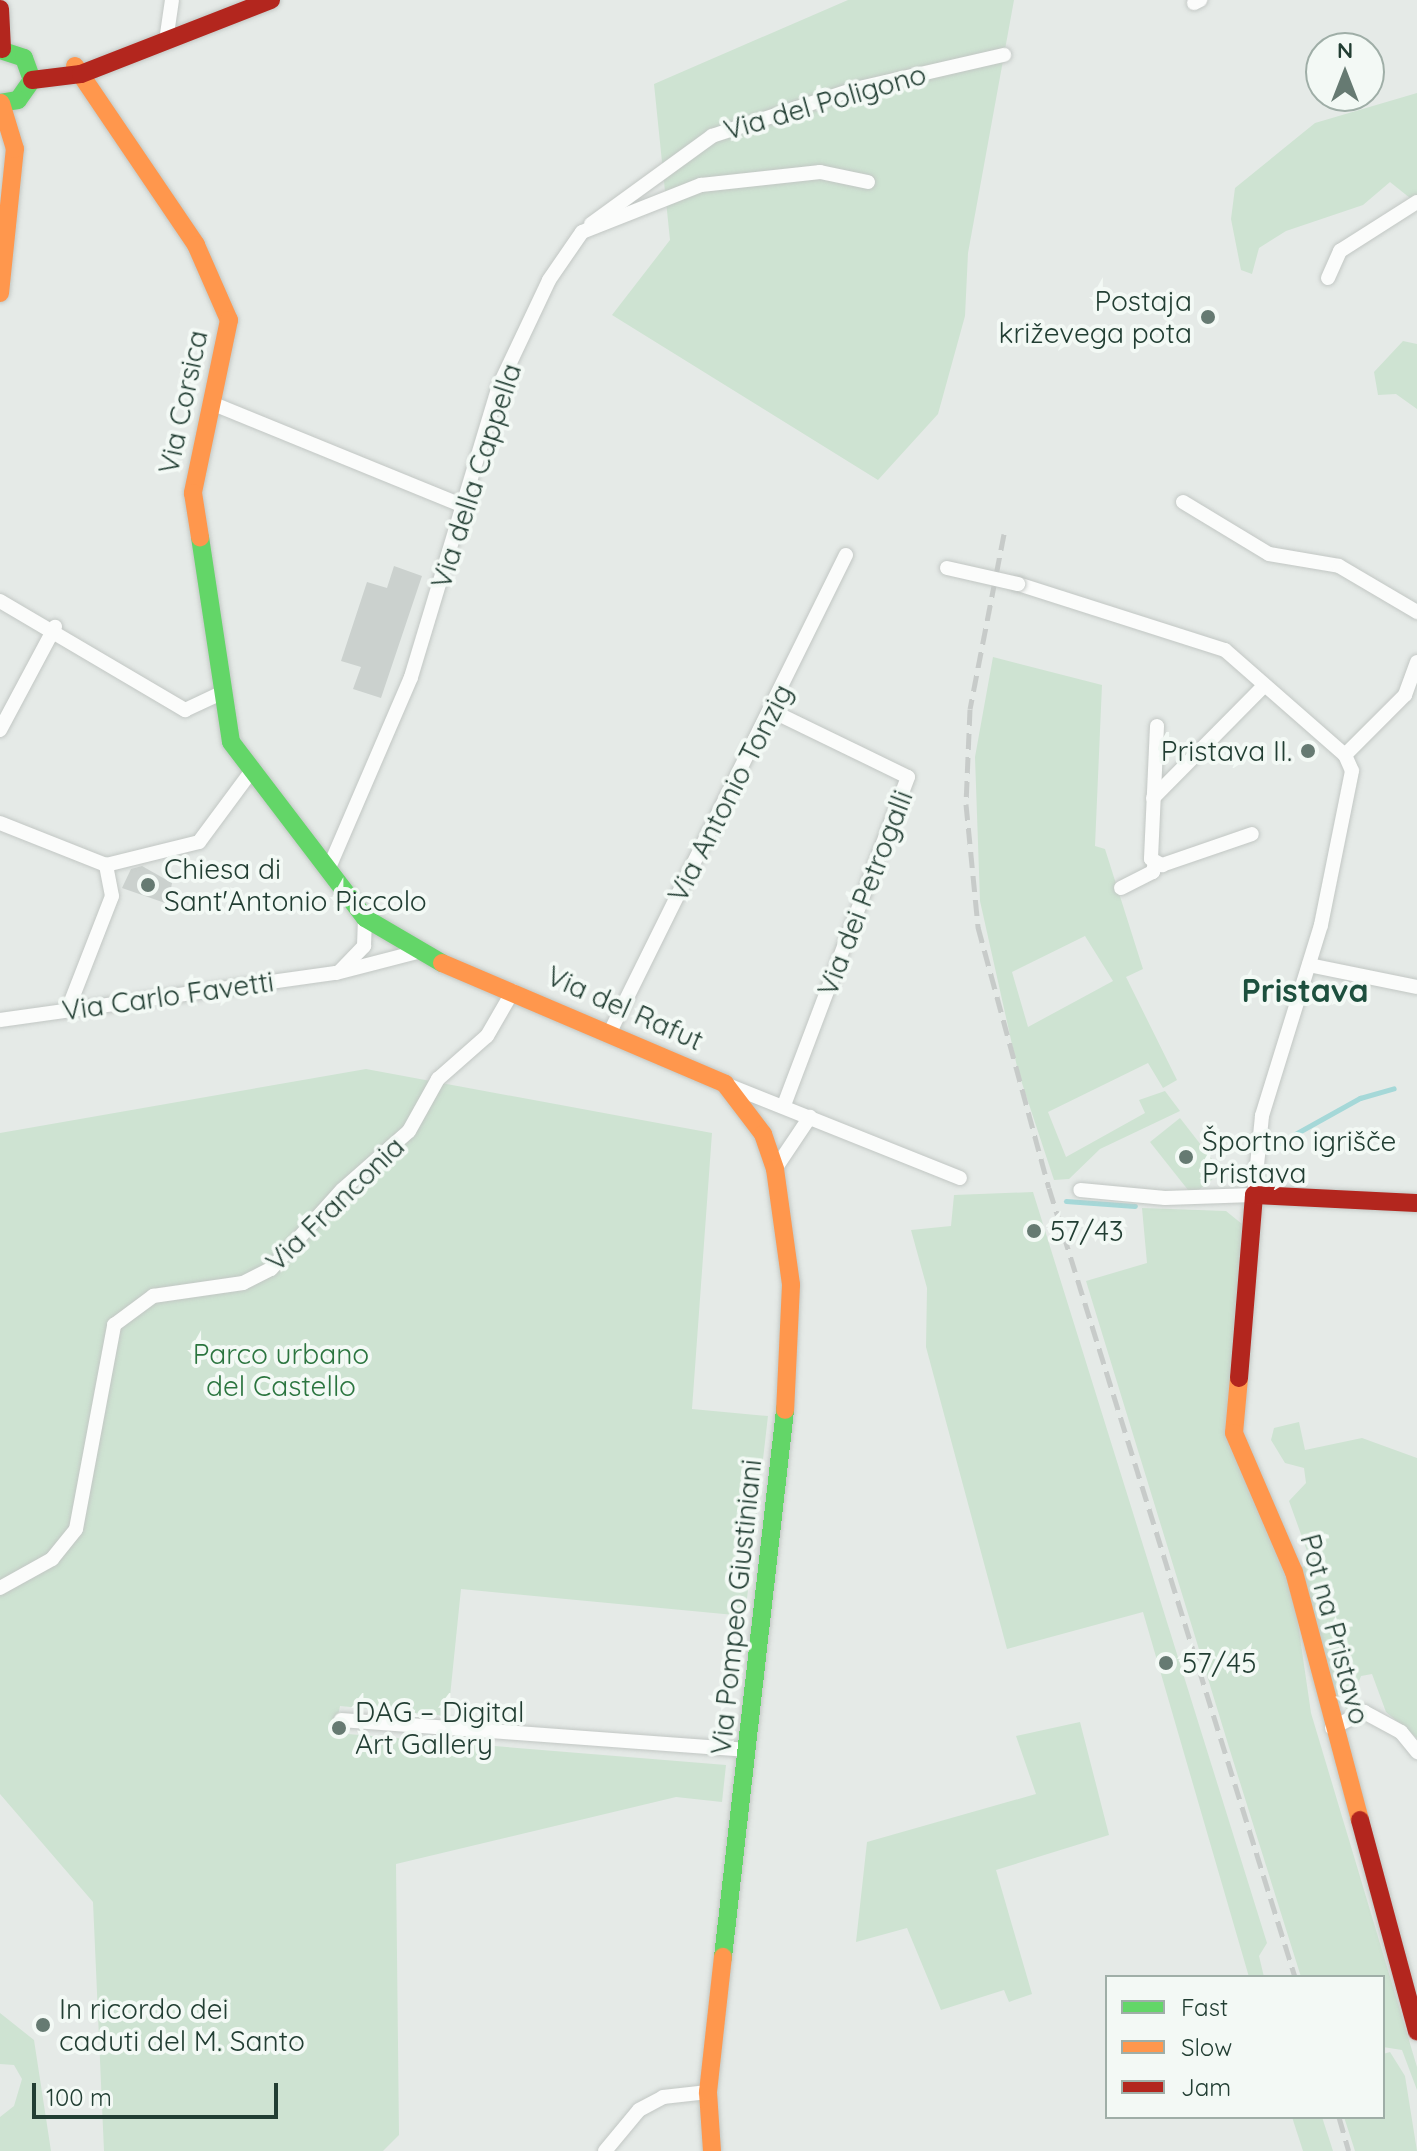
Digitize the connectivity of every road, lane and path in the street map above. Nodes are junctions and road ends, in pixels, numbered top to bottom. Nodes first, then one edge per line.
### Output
1 (172, 0) edge
2 (271, 0) edge
3 (0, 9) edge
4 (166, 41) junction
5 (1, 50) edge
6 (1004, 55) dead end
7 (78, 70) junction
8 (32, 76) junction
9 (1, 103) edge
10 (868, 182) dead end
11 (1417, 202) edge
12 (582, 232) junction
13 (1328, 278) dead end
14 (0, 293) edge
15 (211, 403) junction
16 (1183, 502) dead end
17 (466, 507) junction
18 (846, 555) dead end
19 (947, 568) dead end
20 (0, 601) edge
21 (1417, 612) edge
22 (55, 627) junction
23 (1417, 662) edge
24 (1264, 686) junction
25 (219, 694) junction
26 (772, 711) junction
27 (1157, 726) dead end
28 (0, 730) edge
29 (231, 742) joint
30 (1345, 755) junction
31 (253, 769) junction
32 (1153, 798) junction
33 (0, 823) edge
34 (1252, 834) dead end
35 (1155, 862) junction
36 (106, 865) junction
37 (328, 870) junction
38 (1121, 888) dead end
39 (365, 918) junction
40 (417, 952) junction
41 (1309, 965) junction
42 (336, 973) junction
43 (1417, 987) edge
44 (513, 991) junction
45 (68, 1009) junction
46 (0, 1020) edge
47 (611, 1030) junction
48 (725, 1084) junction
49 (784, 1105) junction
50 (810, 1117) junction
51 (775, 1169) junction
52 (960, 1178) dead end
53 (1080, 1190) dead end
54 (1254, 1195) junction
55 (1417, 1203) edge
56 (0, 1588) edge
57 (341, 1720) dead end
58 (1332, 1728) junction
59 (748, 1750) junction
60 (1417, 1752) edge
61 (1417, 2031) edge
62 (708, 2092) junction
63 (605, 2151) edge
64 (712, 2151) edge

1 - 4 street
2 - 4 main road
3 - 5 main road
4 - 7 main road
5 - 8 main road
6 - 12 street, Via del Poligono
7 - 8 main road
7 - 15 main road, Via Corsica
8 - 9 main road
9 - 14 main road
10 - 12 street
11 - 13 street
12 - 17 street, Via della Cappella
15 - 17 street
15 - 25 main road, Via Corsica
16 - 21 street
17 - 37 street, Via della Cappella
18 - 26 street, Via Antonio Tonzig
19 - 24 street, bridge
20 - 22 street
22 - 25 street
22 - 28 street
23 - 30 street
24 - 30 street
24 - 32 street
25 - 29 main road, Via Corsica
26 - 47 street, Via Antonio Tonzig
26 - 49 street, Via dei Petrogalli
27 - 32 street
29 - 31 main road, Via del Rafut
30 - 41 street
31 - 36 street
31 - 37 main road, Via del Rafut
32 - 35 street
33 - 36 street
34 - 35 street
35 - 38 street
36 - 45 street
37 - 39 main road, Via del Rafut
39 - 40 main road, Via del Rafut
39 - 42 street
40 - 42 street, Via Carlo Favetti
40 - 44 main road, Via del Rafut
41 - 43 street
41 - 54 street
42 - 45 street, Via Carlo Favetti
44 - 47 main road, Via del Rafut
44 - 56 street, Via Franconia
45 - 46 street, Via Carlo Favetti
47 - 48 main road, Via del Rafut
48 - 49 street, Via del Rafut
48 - 51 main road, Via Pompeo Giustiniani
49 - 50 street, Via del Rafut
50 - 51 street
50 - 52 street, Via del Rafut
51 - 59 main road, Via Pompeo Giustiniani
53 - 54 street
54 - 55 main road
54 - 58 main road, Pot na Pristavo
57 - 59 street
58 - 60 street
58 - 61 main road, Pot na Pristavo
59 - 62 main road, Via Pompeo Giustiniani
62 - 63 street
62 - 64 main road, Via Pompeo Giustiniani

